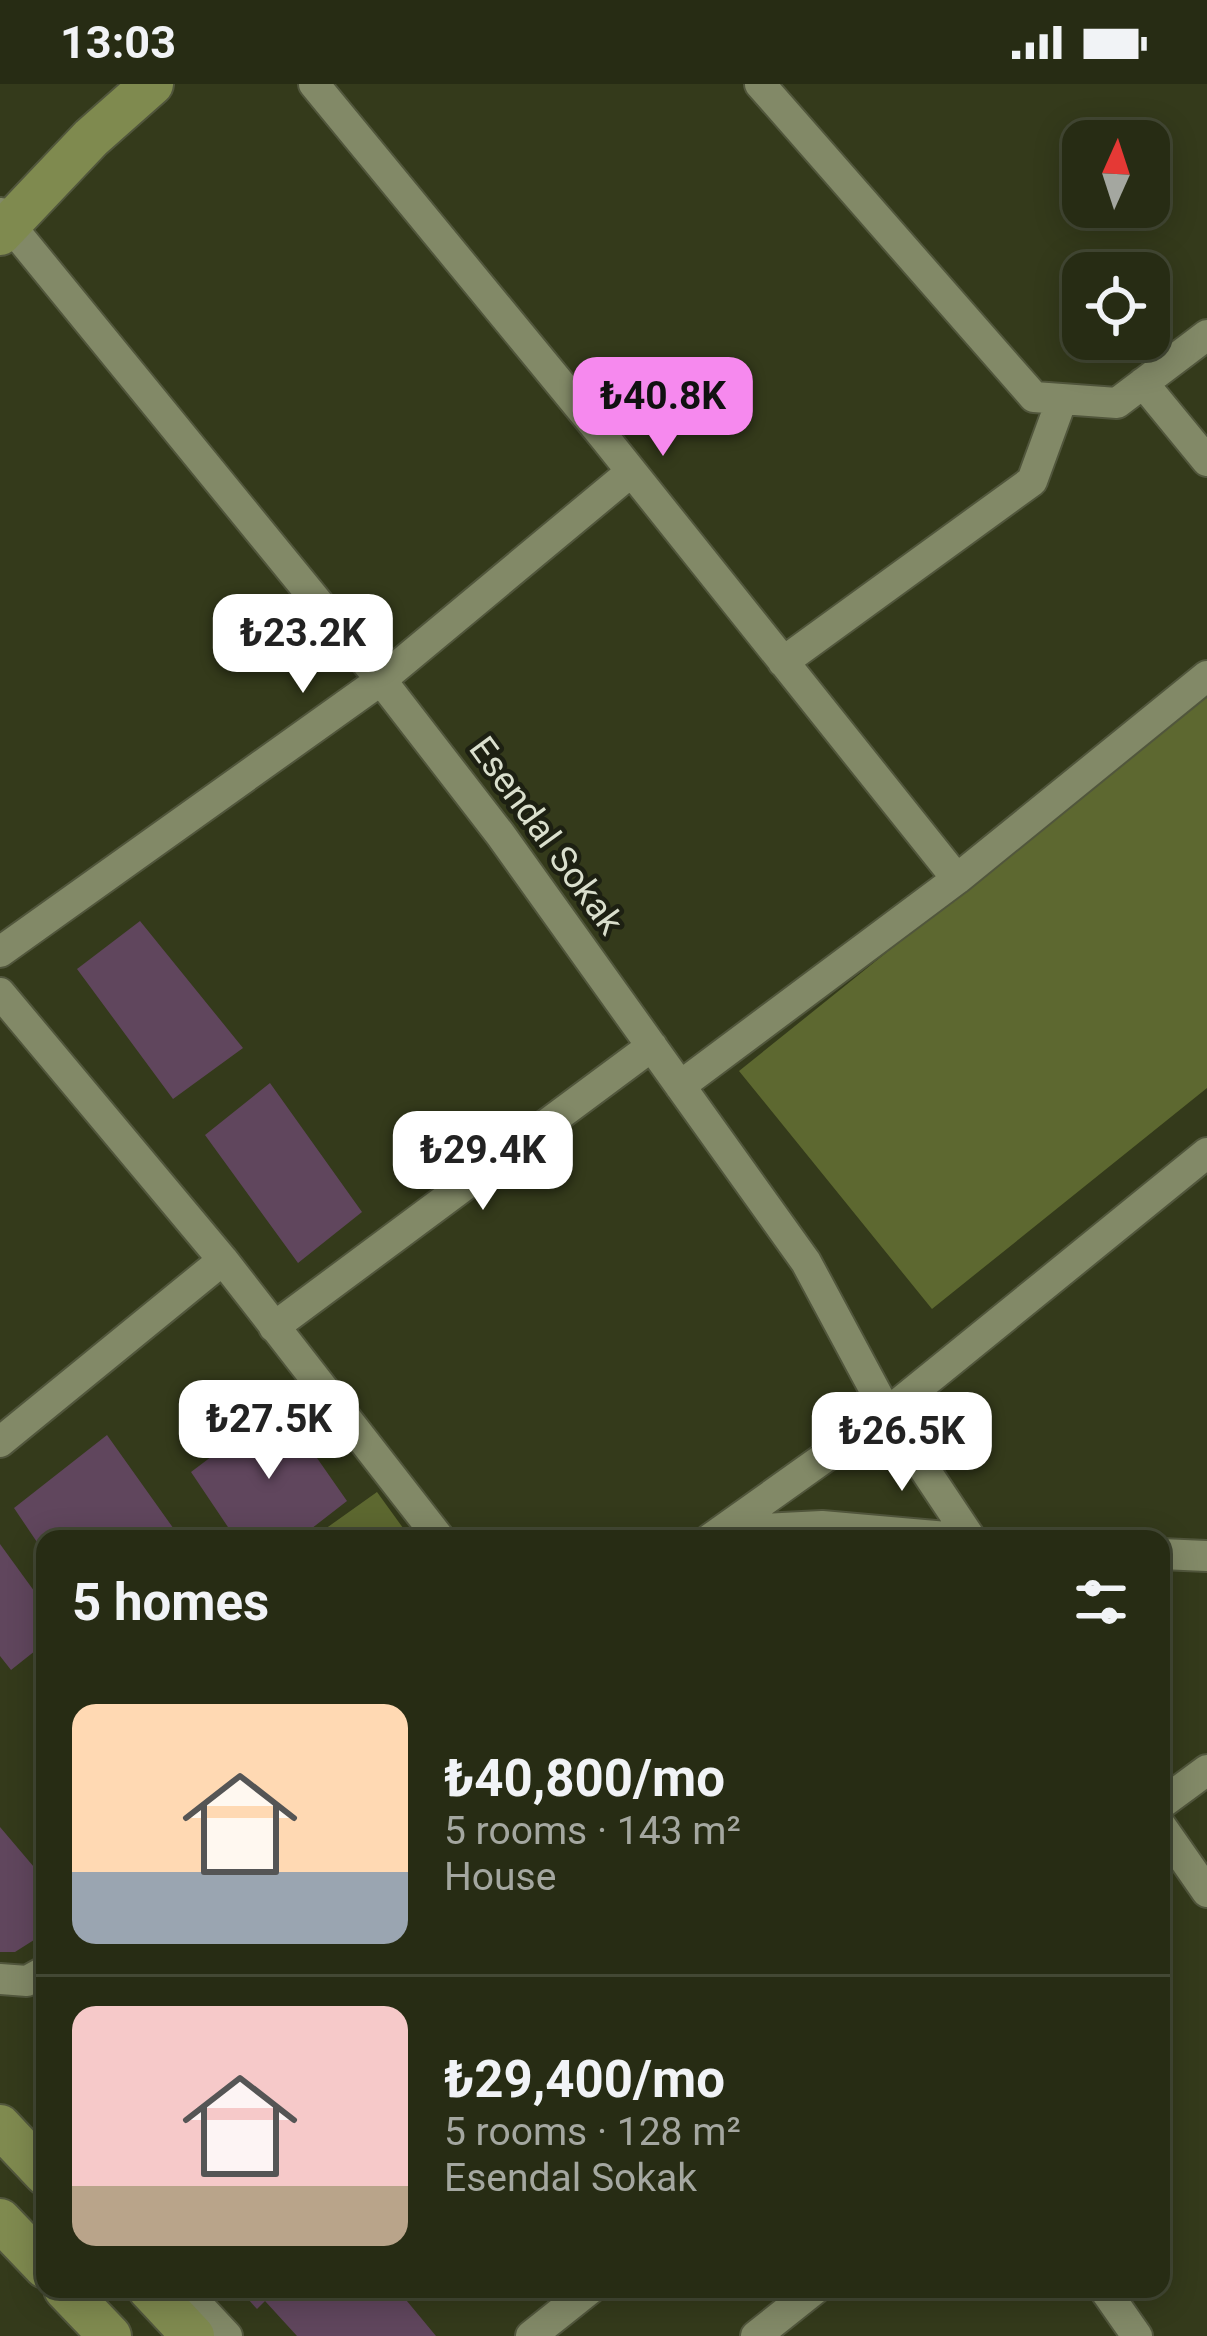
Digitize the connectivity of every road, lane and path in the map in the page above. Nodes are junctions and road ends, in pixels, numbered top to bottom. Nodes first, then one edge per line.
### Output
1 (152, 84) edge
2 (314, 84) edge
3 (777, 91) edge
4 (3, 224) edge
5 (1207, 334) edge
6 (1143, 383) junction
7 (1062, 399) junction
8 (1207, 461) edge
9 (631, 472) junction
10 (783, 662) junction
11 (1207, 676) edge
12 (381, 680) junction
13 (957, 879) junction
14 (0, 952) edge
15 (0, 993) edge
16 (652, 1046) junction
17 (680, 1086) junction
18 (1207, 1153) edge
19 (223, 1260) junction
20 (274, 1327) junction
21 (887, 1412) junction
22 (0, 1442) edge
23 (433, 1530) edge
24 (723, 1530) edge
25 (775, 1530) edge
26 (868, 1530) edge
27 (964, 1530) edge
28 (1170, 1554) edge
29 (1207, 1556) edge
30 (1207, 1770) edge
31 (1170, 1797) edge
32 (1170, 1839) edge
33 (1207, 1892) edge
34 (36, 1976) edge
35 (0, 1978) edge
36 (0, 2126) edge
37 (36, 2164) edge
38 (0, 2220) edge
39 (36, 2258) edge
40 (74, 2298) edge
41 (157, 2298) edge
42 (191, 2298) edge
43 (579, 2298) edge
44 (804, 2298) edge
45 (1110, 2298) edge
46 (110, 2336) edge
47 (193, 2336) edge
48 (227, 2336) edge
49 (531, 2336) edge
50 (756, 2336) edge
51 (1137, 2336) edge

1 - 4 main road
2 - 9 street
3 - 7 street
4 - 12 street, Esendal Sokak
5 - 6 street
6 - 7 street
6 - 8 street
7 - 10 street
9 - 10 street
9 - 12 street
10 - 13 street
11 - 13 street
12 - 14 street
12 - 16 street, Esendal Sokak
13 - 17 street
15 - 19 street
16 - 17 street, Esendal Sokak
16 - 20 street
17 - 21 street, Esendal Sokak
18 - 21 street
19 - 20 street
19 - 22 street
20 - 23 street
21 - 24 street
21 - 27 street, Esendal Sokak
25 - 26 street
28 - 29 street
30 - 31 street
32 - 33 street
34 - 35 street
36 - 37 main road
38 - 39 main road
40 - 46 main road
41 - 47 main road
42 - 48 street
43 - 49 street
44 - 50 street
45 - 51 street

